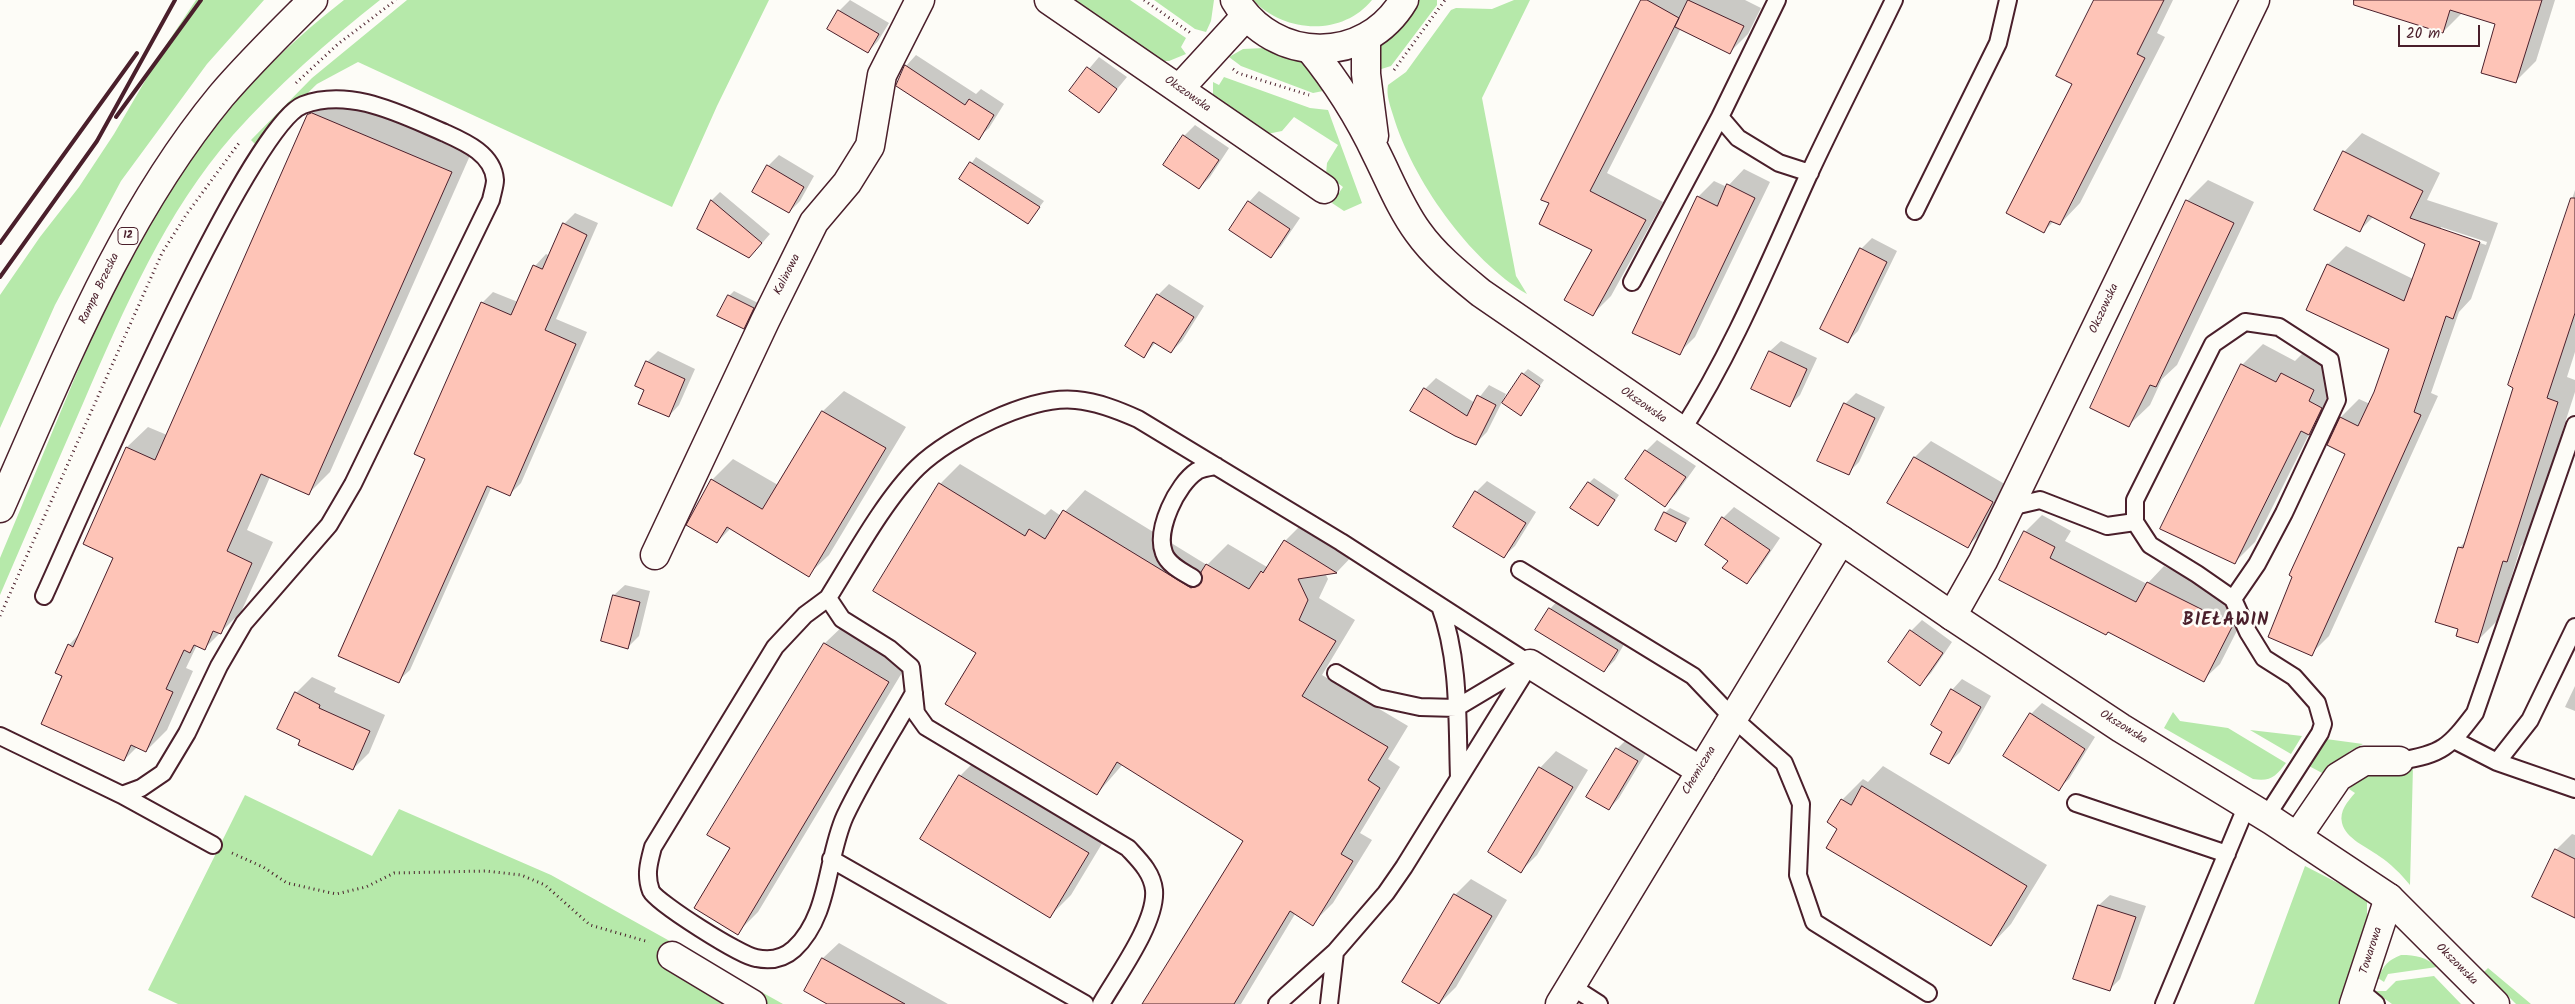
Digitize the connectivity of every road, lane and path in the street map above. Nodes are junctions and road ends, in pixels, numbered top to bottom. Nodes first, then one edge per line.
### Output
1 (313, 0) edge
2 (920, 0) edge
3 (1049, 0) edge
4 (1404, 0) edge
5 (1777, 0) edge
6 (1894, 0) edge
7 (2008, 0) edge
8 (2255, 0) edge
9 (1240, 8) edge
10 (1366, 38) junction
11 (1310, 49) junction
12 (1179, 89) junction
13 (1720, 117) junction
14 (1377, 155) junction
15 (1810, 173) junction
16 (1324, 189) dead end
17 (1915, 211) dead end
18 (1632, 282) dead end
19 (2575, 425) edge
20 (1681, 432) junction
21 (1216, 466) junction
22 (2010, 507) junction
23 (0, 508) edge
24 (2136, 522) junction
25 (1842, 540) junction
26 (655, 555) dead end
27 (1520, 570) dead end
28 (1193, 578) dead end
29 (44, 596) dead end
30 (828, 598) junction
31 (2233, 600) junction
32 (1440, 606) junction
33 (1952, 616) junction
34 (2575, 627) edge
35 (1530, 664) junction
36 (1336, 673) dead end
37 (914, 693) junction
38 (1456, 708) junction
39 (1733, 718) junction
40 (0, 736) edge
41 (2454, 740) junction
42 (2399, 761) joint
43 (2498, 762) junction
44 (1701, 770) junction
45 (1459, 778) junction
46 (2575, 789) edge
47 (122, 795) junction
48 (2076, 803) dead end
49 (2257, 811) junction
50 (2297, 837) junction
51 (213, 845) joint
52 (2227, 854) junction
53 (831, 859) junction
54 (2389, 898) junction
55 (1335, 952) junction
56 (672, 956) joint
57 (1928, 993) dead end
58 (1566, 995) edge
59 (2363, 999) edge
60 (752, 1004) edge
61 (1085, 1004) edge
62 (1101, 1004) edge
63 (1277, 1004) edge
64 (1329, 1004) edge
65 (1599, 1004) edge
66 (2164, 1004) edge
67 (2495, 1004) edge

1 - 23 main road, Rampa Brzeska / 12
2 - 26 main road, Kalinowa
3 - 12 main road, Okszowska
4 - 10 main road
5 - 13 lane
6 - 15 lane
7 - 17 lane
8 - 22 main road, Okszowska
9 - 11 main road
9 - 12 main road
10 - 11 main road
10 - 14 main road, Okszowska
11 - 14 main road, Okszowska
12 - 16 main road, Okszowska
13 - 15 lane
13 - 18 lane
14 - 20 main road, Okszowska
15 - 20 lane
19 - 41 lane
20 - 25 main road, Okszowska
21 - 28 lane
21 - 30 lane
21 - 32 lane
22 - 24 lane
22 - 33 main road, Okszowska
24 - 31 lane
24 - 31 lane
25 - 33 main road, Okszowska
25 - 39 main road, Chemiczna
27 - 39 lane
29 - 47 lane
30 - 37 lane
30 - 53 lane
31 - 49 lane
32 - 35 lane
32 - 38 lane
33 - 49 main road, Okszowska
34 - 43 lane
35 - 38 lane
35 - 44 main road
35 - 45 lane
36 - 38 lane
37 - 53 lane
37 - 62 lane
38 - 45 lane
39 - 44 main road, Chemiczna
39 - 57 lane
40 - 47 lane
41 - 42 lane
41 - 43 lane
42 - 50 main road
43 - 46 lane
44 - 58 main road, Chemiczna
45 - 55 lane
47 - 51 lane
48 - 52 lane
49 - 50 main road, Okszowska
49 - 52 lane
50 - 54 main road, Okszowska
51 - 56 path
52 - 66 lane
53 - 61 lane
54 - 59 main road, Towarowa
54 - 67 main road, Okszowska
55 - 63 lane
55 - 64 lane
56 - 60 main road
58 - 65 lane

